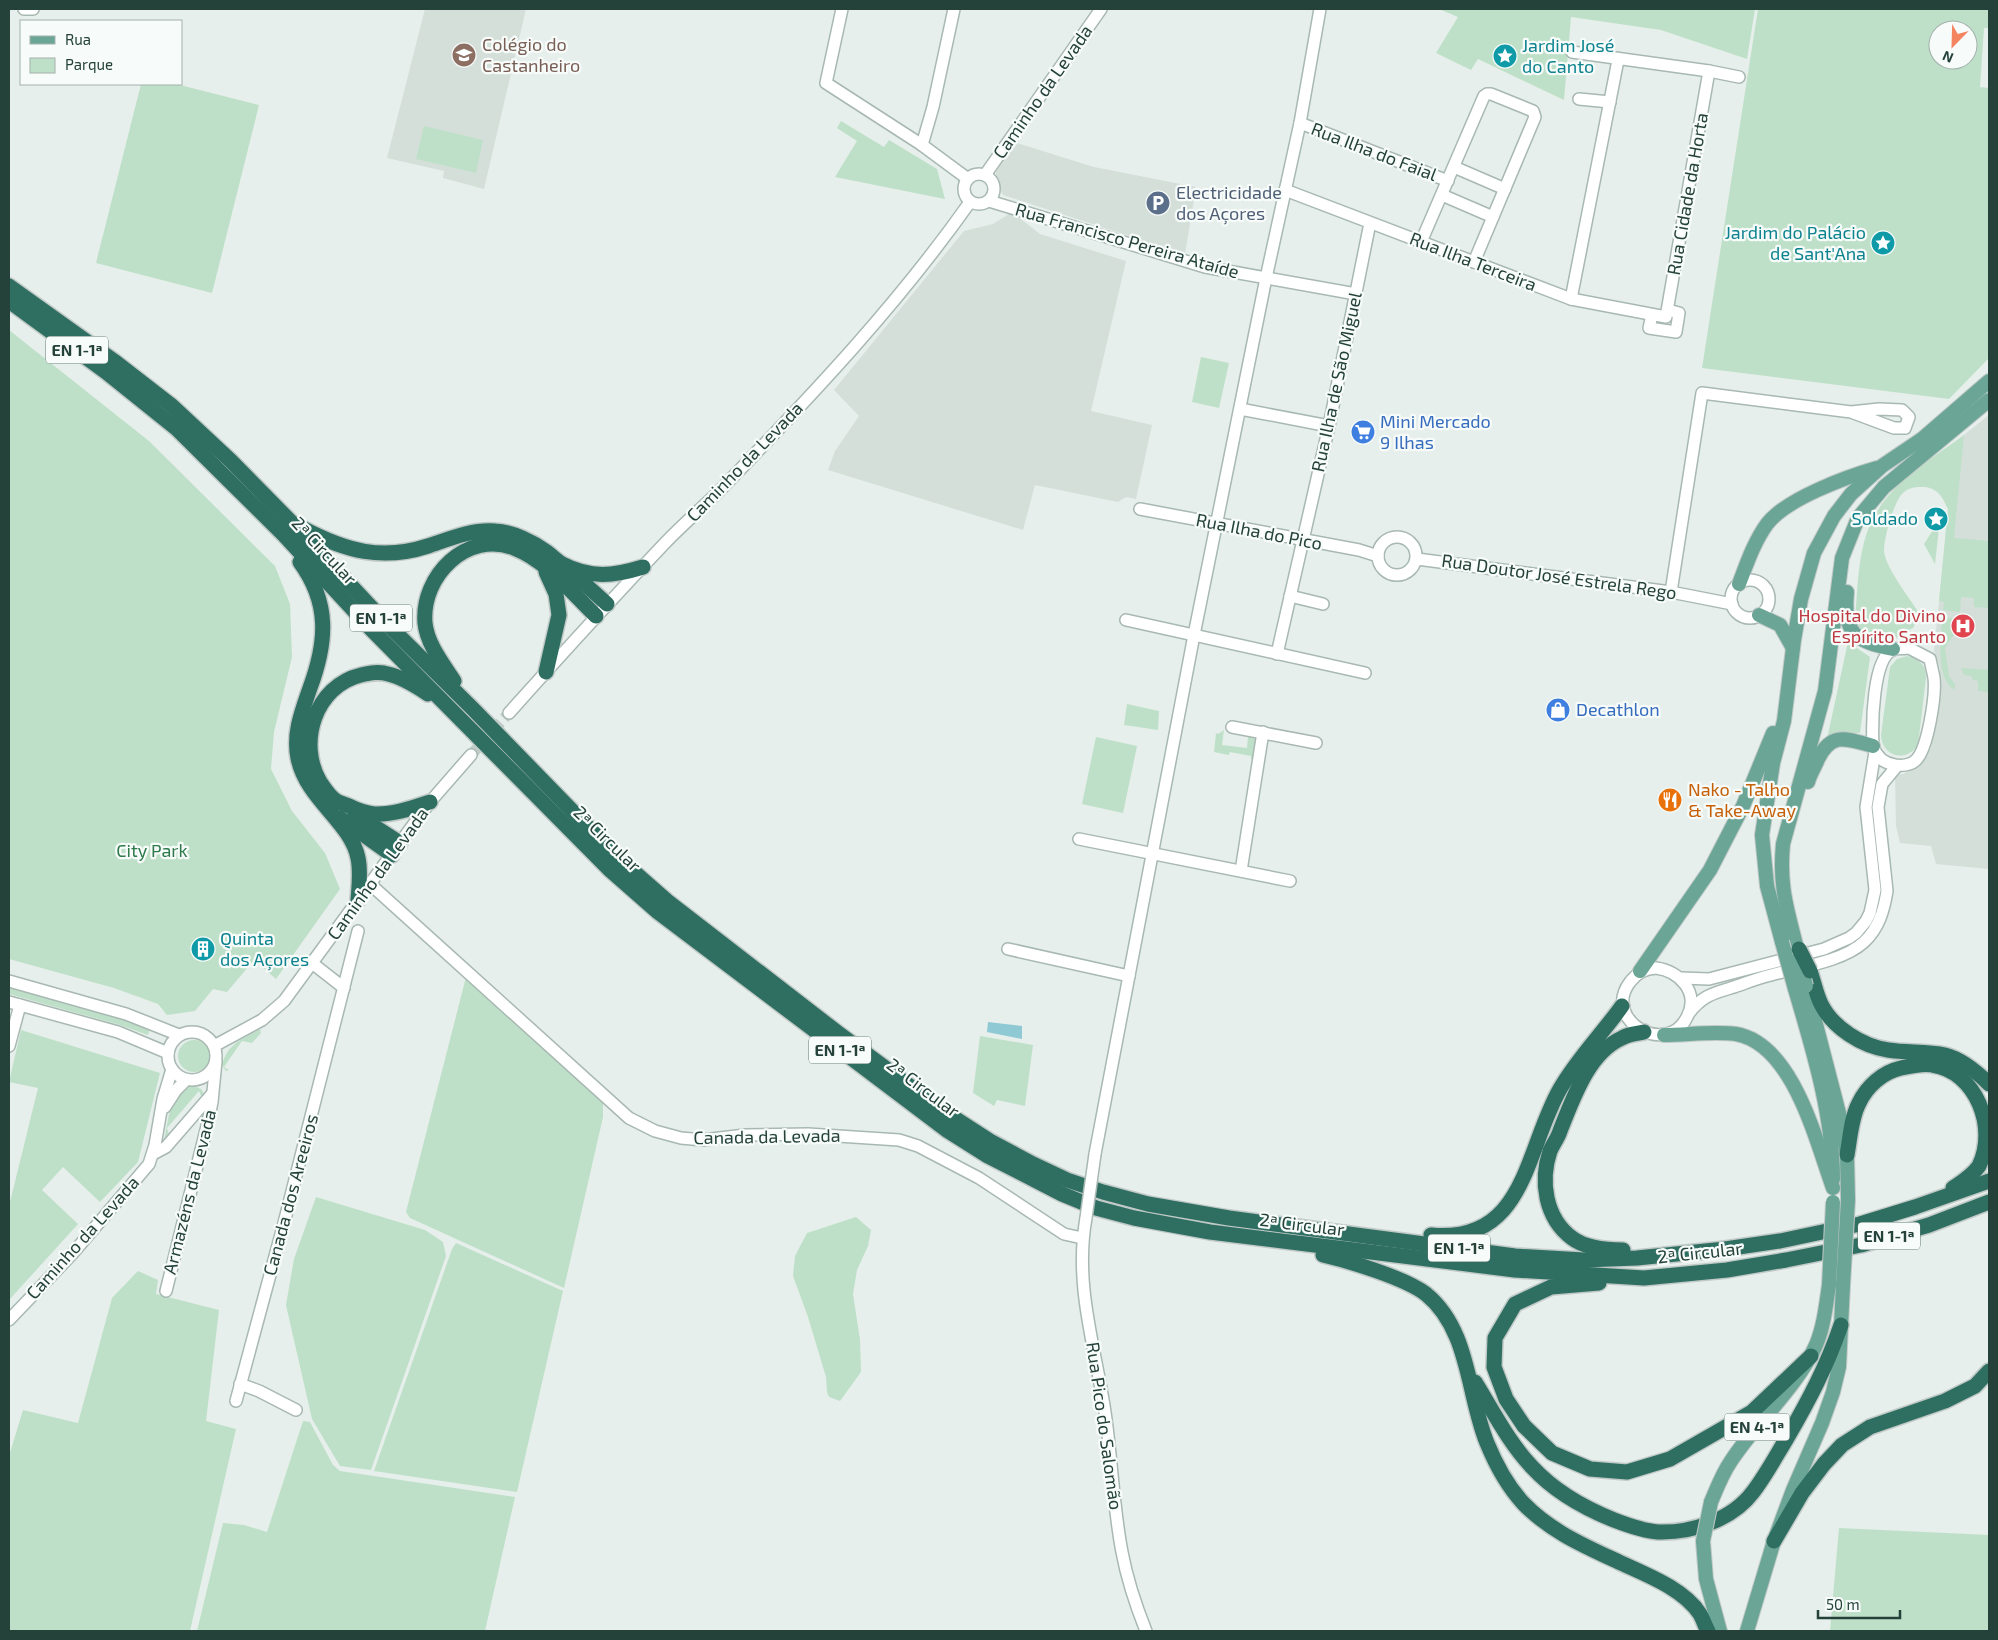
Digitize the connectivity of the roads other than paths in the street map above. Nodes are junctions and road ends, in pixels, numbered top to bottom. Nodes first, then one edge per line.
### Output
1 (842, 9) edge
2 (954, 9) edge
3 (1101, 9) edge
4 (1320, 9) edge
5 (1572, 52) dead end
6 (1618, 60) junction
7 (1709, 71) junction
8 (1739, 77) dead end
9 (1579, 99) dead end
10 (1610, 102) junction
11 (1300, 123) junction
12 (922, 145) junction
13 (1454, 167) junction
14 (985, 175) junction
15 (968, 179) junction
16 (1448, 181) junction
17 (1505, 189) junction
18 (1285, 190) junction
19 (1442, 195) junction
20 (989, 201) junction
21 (970, 202) junction
22 (1493, 217) junction
23 (1370, 223) junction
24 (1422, 242) junction
25 (1474, 262) junction
26 (1266, 278) junction
27 (9, 286) edge
28 (1356, 294) junction
29 (1571, 299) junction
30 (9, 301) edge
31 (1667, 314) junction
32 (1652, 315) junction
33 (1989, 381) edge
34 (1989, 400) edge
35 (1240, 410) junction
36 (1851, 412) dead end
37 (1329, 426) junction
38 (1882, 466) junction
39 (1140, 509) dead end
40 (1858, 518) junction
41 (1217, 524) junction
42 (288, 529) junction
43 (1302, 540) junction
44 (1378, 556) junction
45 (1417, 559) junction
46 (543, 564) junction
47 (562, 564) junction
48 (643, 567) junction
49 (1737, 586) junction
50 (1671, 592) junction
51 (1290, 596) junction
52 (1701, 597) junction
53 (607, 604) junction
54 (1323, 604) dead end
55 (1732, 604) junction
56 (1760, 615) junction
57 (596, 616) junction
58 (1126, 620) dead end
59 (1194, 635) junction
60 (1793, 649) junction
61 (1893, 649) junction
62 (1276, 654) junction
63 (546, 672) junction
64 (1364, 673) dead end
65 (1789, 684) junction
66 (473, 709) junction
67 (509, 713) tunnel mouth
68 (461, 718) junction
69 (1232, 727) dead end
70 (1263, 732) junction
71 (1316, 743) dead end
72 (1874, 749) junction
73 (471, 755) tunnel mouth
74 (1897, 766) junction
75 (430, 802) junction
76 (330, 804) junction
77 (1792, 808) junction
78 (1079, 839) dead end
79 (396, 849) junction
80 (1152, 853) junction
81 (1241, 871) junction
82 (1290, 881) dead end
83 (370, 884) junction
84 (358, 900) junction
85 (358, 931) dead end
86 (1793, 945) junction
87 (1008, 949) dead end
88 (312, 964) junction
89 (1640, 971) junction
90 (1129, 976) junction
91 (1681, 978) junction
92 (9, 982) edge
93 (1804, 982) junction
94 (344, 988) junction
95 (15, 1004) edge
96 (1622, 1006) junction
97 (1689, 1013) junction
98 (1644, 1032) junction
99 (1664, 1035) junction
100 (179, 1036) junction
101 (9, 1046) edge
102 (214, 1046) junction
103 (168, 1052) junction
104 (216, 1061) junction
105 (172, 1069) junction
106 (202, 1079) junction
107 (186, 1080) junction
108 (1989, 1084) edge
109 (212, 1094) junction
110 (160, 1115) junction
111 (153, 1154) junction
112 (1847, 1155) junction
113 (1989, 1181) edge
114 (1833, 1195) junction
115 (1989, 1202) edge
116 (1915, 1207) junction
117 (1262, 1221) junction
118 (1238, 1236) junction
119 (1082, 1238) junction
120 (1689, 1253) junction
121 (1644, 1278) junction
122 (166, 1291) dead end
123 (9, 1320) edge
124 (1841, 1325) junction
125 (1811, 1356) junction
126 (1466, 1368) junction
127 (1989, 1370) edge
128 (240, 1384) junction
129 (236, 1401) dead end
130 (296, 1410) dead end
131 (1774, 1541) junction
132 (1146, 1631) edge
133 (1708, 1631) edge
134 (1720, 1631) edge
135 (1747, 1631) edge

1 - 12 street
2 - 12 street
3 - 14 street, Caminho da Levada
4 - 11 street, Rua Pico do Salomão
5 - 6 street
6 - 7 street
6 - 10 street
7 - 8 street
7 - 31 street, Rua Cidade da Horta
9 - 10 street
10 - 29 street
11 - 16 street, Rua Ilha do Faial
11 - 18 street, Rua Pico do Salomão
12 - 15 street
13 - 16 street
13 - 17 street
13 - 17 street
14 - 15 street
14 - 20 street
15 - 21 street
16 - 19 street
17 - 22 street
18 - 23 street, Rua Ilha Terceira
18 - 26 street, Rua Pico do Salomão
19 - 22 street
19 - 24 street
20 - 21 street
20 - 26 street, Rua Francisco Pereira Ataíde
21 - 48 street, Caminho da Levada
22 - 25 street
23 - 24 street, Rua Ilha Terceira
23 - 28 street, Rua Ilha de São Miguel
24 - 25 street, Rua Ilha Terceira
25 - 29 street, Rua Ilha Terceira
26 - 28 street, Rua Francisco Pereira Ataíde
26 - 35 street, Rua Pico do Salomão
27 - 42 highway, 2ª Circular / EN 1-1ª
28 - 37 street, Rua Ilha de São Miguel
29 - 32 street, Rua Ilha Terceira
30 - 42 highway, 2ª Circular / EN 1-1ª
31 - 32 street, Rua Ilha Terceira
31 - 32 street
33 - 38 main road, EN 4-1ª
34 - 40 main road, EN 4-1ª
35 - 37 street
35 - 41 street, Rua Pico do Salomão
36 - 50 street
37 - 43 street, Rua Ilha de São Miguel
38 - 49 main road
38 - 60 main road, EN 4-1ª
39 - 41 street, Rua Ilha do Pico
40 - 61 main road
40 - 77 main road, EN 4-1ª
41 - 43 street, Rua Ilha do Pico
41 - 59 street, Rua Pico do Salomão
42 - 47 highway
42 - 66 highway, 2ª Circular / EN 1-1ª
42 - 68 highway, 2ª Circular / EN 1-1ª
42 - 76 highway
43 - 44 street, Rua Ilha do Pico
43 - 51 street, Rua Ilha de São Miguel
44 - 45 street
44 - 45 street
45 - 50 street, Rua Doutor José Estrela Rego
46 - 57 highway
46 - 63 highway
46 - 66 highway
47 - 48 highway
47 - 53 highway
48 - 53 street, Caminho da Levada
49 - 52 street, Rua Doutor José Estrela Rego
49 - 55 street
49 - 56 street
50 - 52 street, Rua Doutor José Estrela Rego
51 - 54 street
51 - 62 street, Rua Ilha de São Miguel
52 - 55 street, Rua Doutor José Estrela Rego
53 - 57 street, Caminho da Levada
55 - 56 street
56 - 60 main road
57 - 63 street, Caminho da Levada
58 - 59 street
59 - 62 street
59 - 80 street, Rua Pico do Salomão
60 - 65 main road, EN 4-1ª
61 - 72 street
61 - 74 street
62 - 64 street
63 - 67 street, Caminho da Levada
65 - 86 main road, EN 4-1ª
65 - 89 main road
66 - 117 highway, 2ª Circular / EN 1-1ª
68 - 76 highway
68 - 118 highway, 2ª Circular / EN 1-1ª
69 - 70 street
70 - 71 street
70 - 81 street
72 - 74 street
72 - 77 main road
72 - 91 street
73 - 75 street, Caminho da Levada
74 - 97 street
75 - 76 highway
75 - 79 street, Caminho da Levada
76 - 79 highway
76 - 84 highway
77 - 86 main road, EN 4-1ª
78 - 80 street
79 - 83 street, Caminho da Levada
80 - 81 street
80 - 90 street, Rua Pico do Salomão
81 - 82 street
83 - 84 street, Caminho da Levada
83 - 119 street, Canada da Levada
84 - 88 street, Caminho da Levada
85 - 94 street, Canada dos Areeiros
86 - 93 highway, bridge
86 - 93 main road, EN 4-1ª, bridge
87 - 90 street
88 - 94 street
88 - 102 street, Caminho da Levada
89 - 91 street
89 - 96 street
90 - 119 street, Rua Pico do Salomão, bridge
91 - 97 street
92 - 100 street
93 - 108 highway
93 - 112 main road, EN 4-1ª
93 - 114 main road, EN 4-1ª
94 - 128 street, Canada dos Areeiros
95 - 101 street
95 - 103 street
96 - 98 street
96 - 117 highway
97 - 99 street
98 - 99 street
98 - 120 highway
99 - 114 main road
100 - 102 street
100 - 103 street
102 - 104 street
103 - 105 street
104 - 106 street
104 - 109 street, Armazéns da Levada
105 - 107 street
105 - 110 street, Caminho da Levada
106 - 107 street
106 - 109 street, Armazéns da Levada
107 - 110 street, Caminho da Levada
109 - 111 street, Caminho da Levada
109 - 122 street, Armazéns da Levada
110 - 111 street, Caminho da Levada
111 - 123 street, Caminho da Levada
112 - 116 highway
112 - 124 main road, EN 4-1ª, bridge
113 - 116 highway, 2ª Circular / EN 1-1ª
114 - 125 main road, EN 4-1ª, bridge
115 - 121 highway, 2ª Circular / EN 1-1ª
116 - 120 highway, 2ª Circular / EN 1-1ª
117 - 120 highway, 2ª Circular / EN 1-1ª
118 - 121 highway, 2ª Circular / EN 1-1ª
118 - 126 highway
119 - 132 street, Rua Pico do Salomão
121 - 125 highway
124 - 126 highway
124 - 131 main road, EN 4-1ª
125 - 134 main road, EN 4-1ª, bridge
126 - 133 highway
127 - 131 highway
128 - 129 street, Canada dos Areeiros
128 - 130 street
131 - 135 main road, EN 4-1ª

